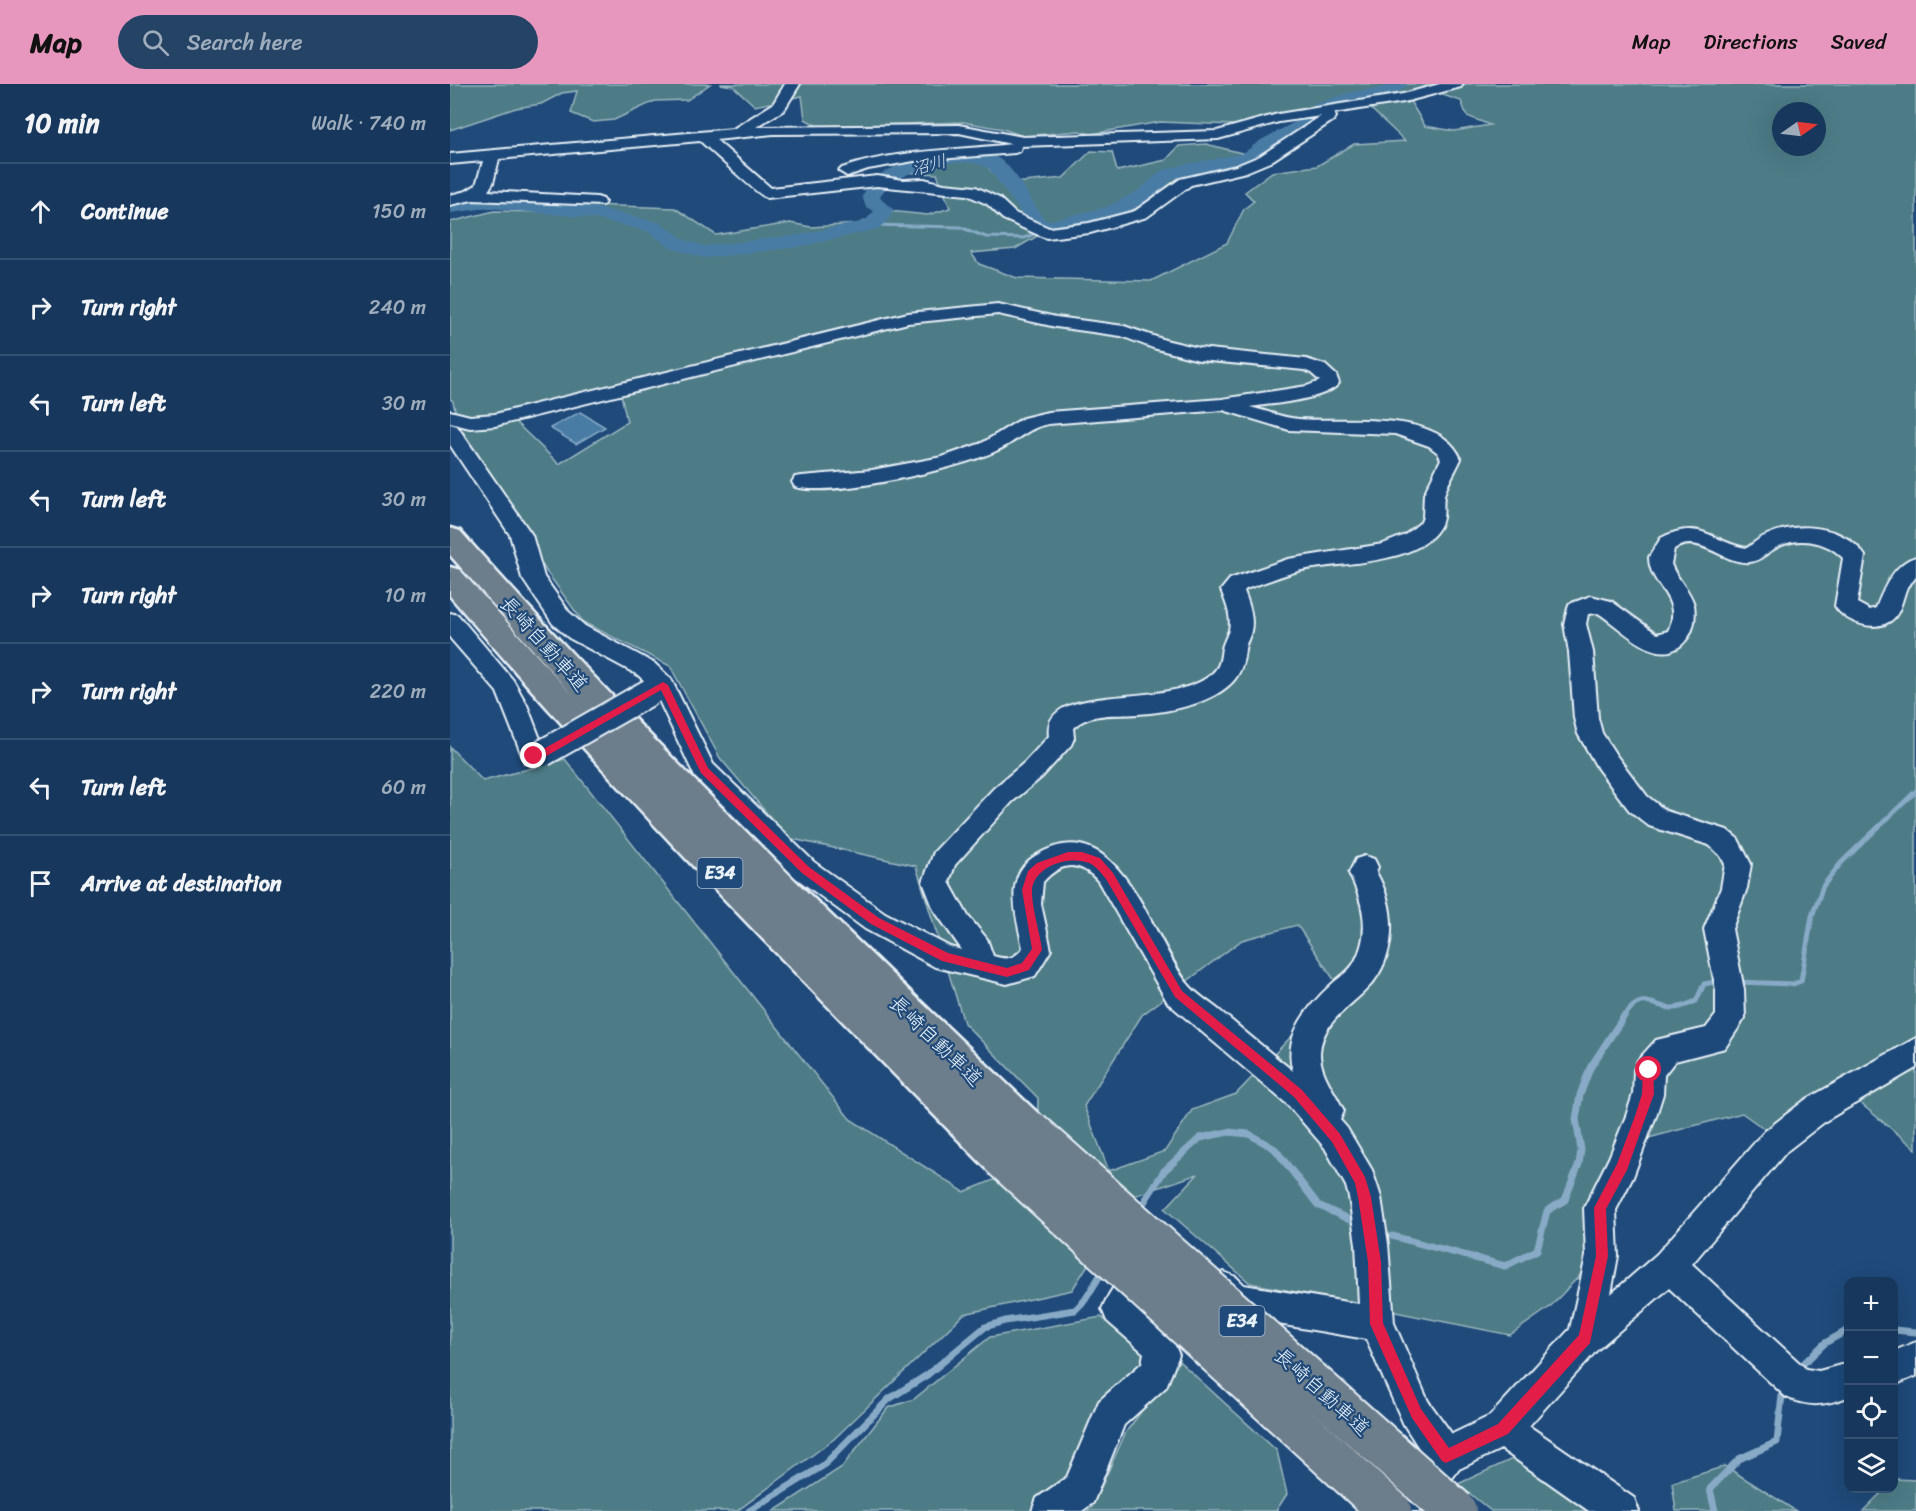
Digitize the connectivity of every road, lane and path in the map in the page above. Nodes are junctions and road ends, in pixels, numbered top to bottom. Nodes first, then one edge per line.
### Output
1 (793, 84) edge
2 (1456, 84) edge
3 (1325, 112) junction
4 (732, 134) junction
5 (704, 136) junction
6 (1039, 142) junction
7 (492, 155) junction
8 (450, 159) edge
9 (807, 188) junction
10 (473, 195) junction
11 (450, 200) edge
12 (597, 202) dead end
13 (1217, 406) junction
14 (450, 417) edge
15 (450, 430) edge
16 (802, 482) dead end
17 (450, 537) edge
18 (1916, 564) edge
19 (450, 577) edge
20 (450, 621) edge
21 (657, 688) junction
22 (1365, 867) dead end
23 (980, 965) junction
24 (1916, 1052) edge
25 (1336, 1138) junction
26 (1016, 1144) junction
27 (1670, 1266) junction
28 (1377, 1324) junction
29 (1585, 1338) junction
30 (1916, 1359) edge
31 (1898, 1366) edge
32 (1844, 1381) edge
33 (1503, 1429) junction
34 (1446, 1456) junction
35 (1050, 1511) edge
36 (1390, 1511) edge
37 (1406, 1511) edge
38 (1455, 1511) edge
39 (1621, 1511) edge

1 - 4 street
2 - 3 street
3 - 6 street
3 - 9 street
4 - 5 street
4 - 6 street
5 - 7 street
5 - 9 street
6 - 9 street
7 - 8 street
7 - 10 street
10 - 11 street
10 - 12 street
13 - 14 street
13 - 16 street
13 - 23 street
15 - 21 street
17 - 26 highway, 長崎自動車道 / E34
18 - 29 street
19 - 26 highway, 長崎自動車道 / E34
20 - 21 street, bridge
21 - 23 street
22 - 25 street
23 - 25 street
24 - 27 street
25 - 28 street
26 - 36 highway, 長崎自動車道 / E34, bridge
26 - 38 highway, 長崎自動車道 / E34, bridge
27 - 29 street
27 - 32 street
28 - 34 street
28 - 35 street
29 - 33 street
30 - 31 street
33 - 34 street
33 - 39 street
34 - 37 street

